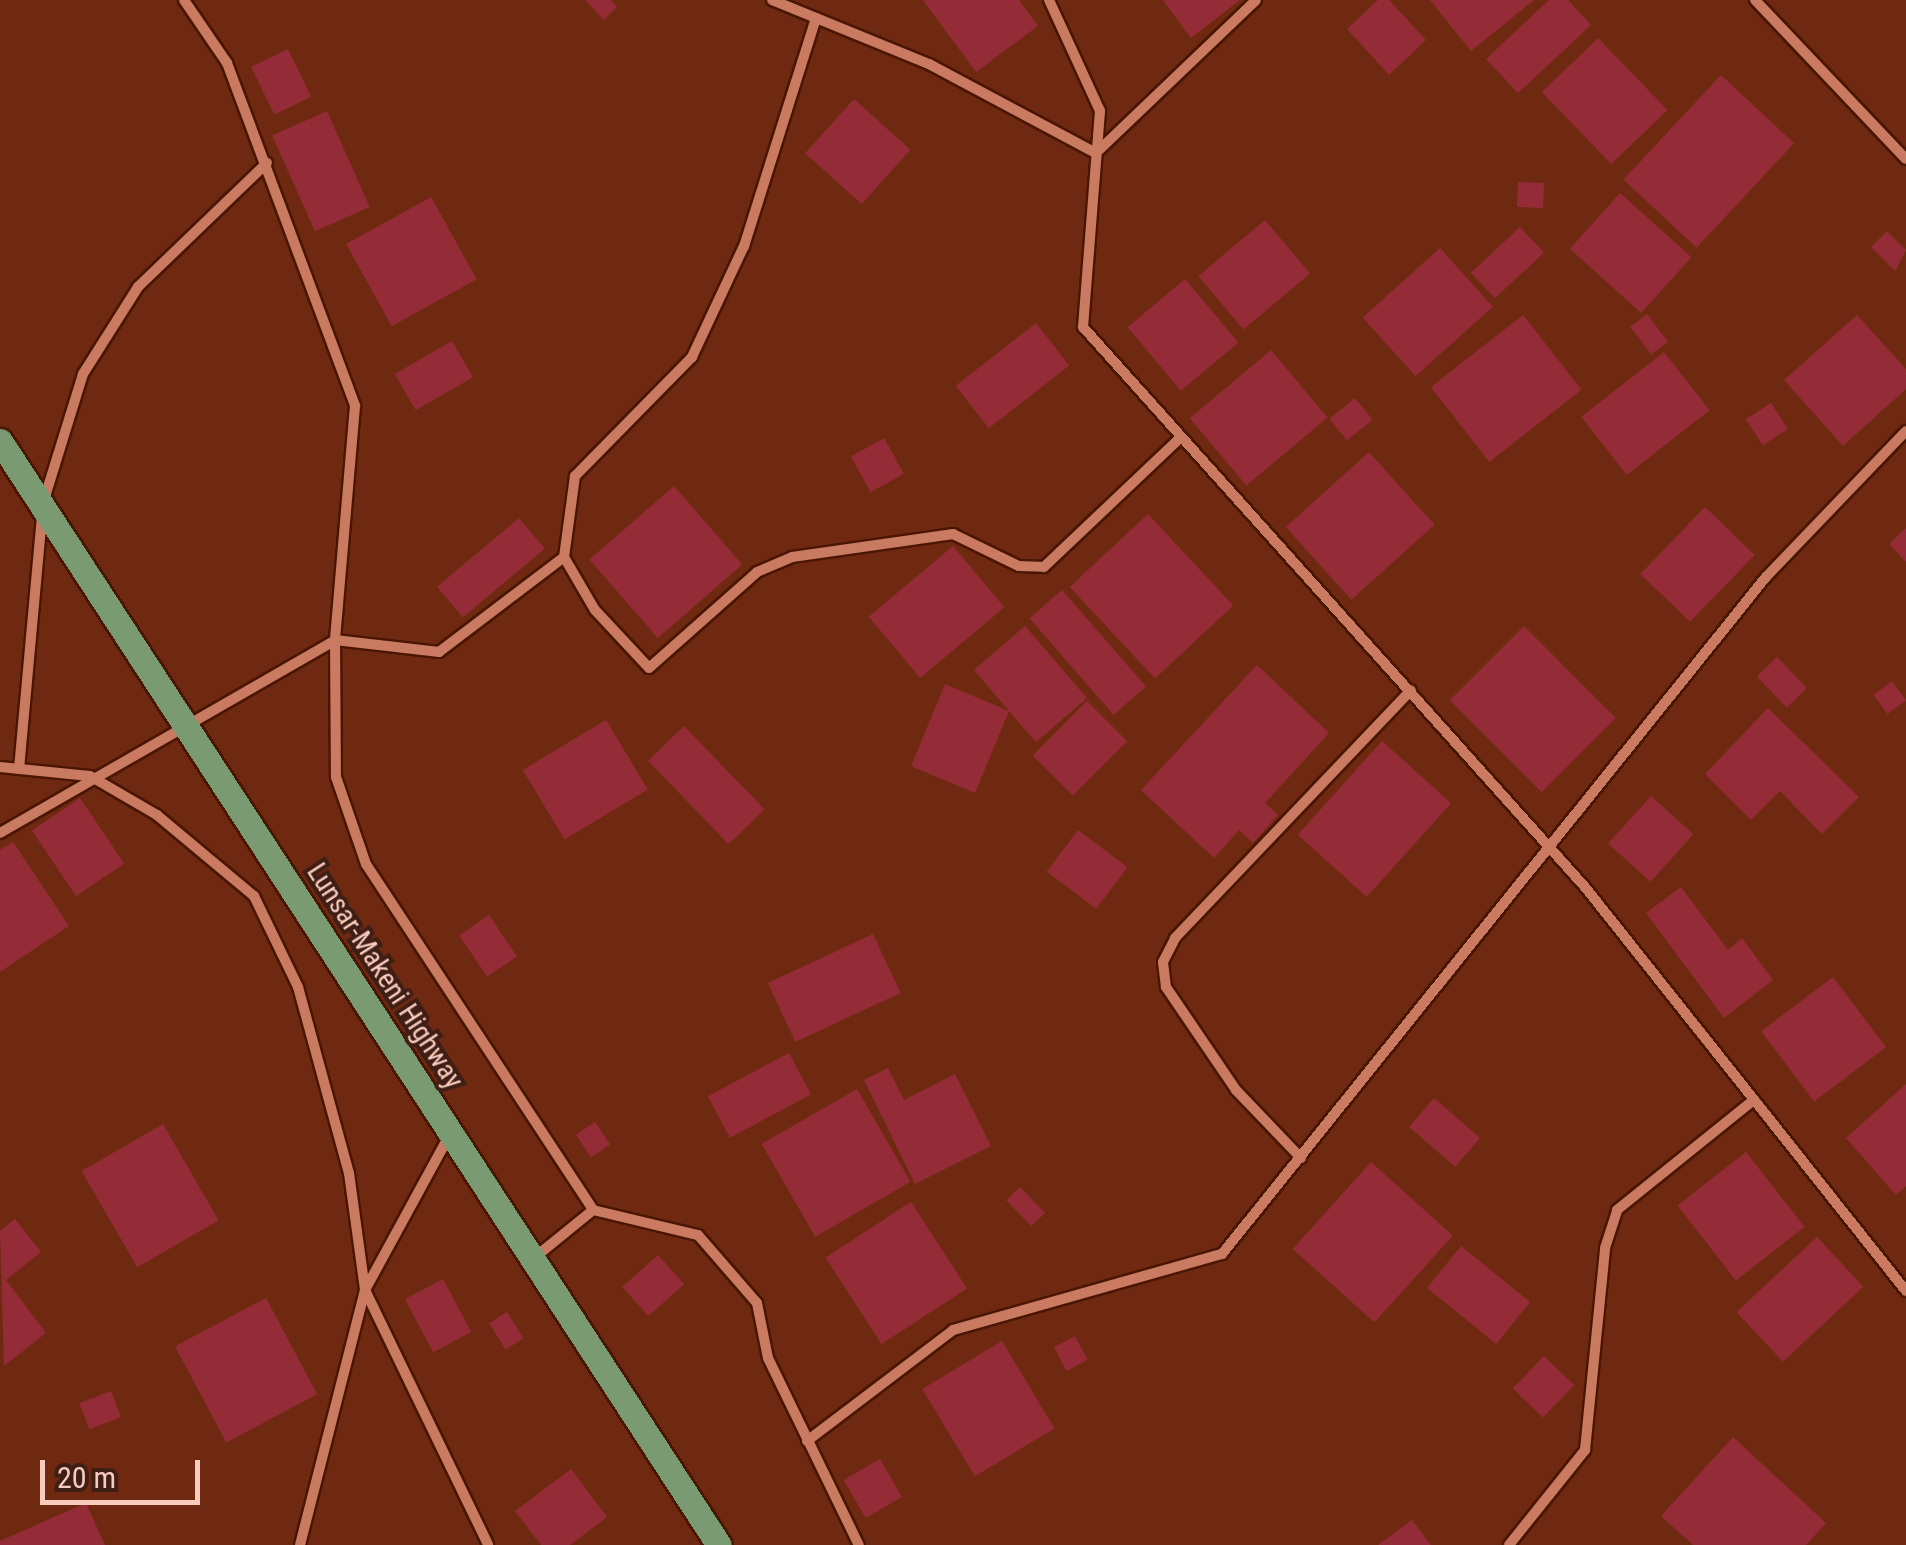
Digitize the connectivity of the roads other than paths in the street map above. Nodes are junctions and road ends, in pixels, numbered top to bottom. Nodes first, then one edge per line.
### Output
1 (184, 0) edge
2 (772, 0) edge
3 (1049, 0) edge
4 (1256, 0) edge
5 (1755, 0) edge
6 (816, 18) junction
7 (1096, 153) junction
8 (1906, 160) edge
9 (266, 163) junction
10 (1906, 431) edge
11 (1179, 438) junction
12 (0, 441) edge
13 (43, 502) junction
14 (564, 557) junction
15 (335, 640) junction
16 (1411, 690) junction
17 (182, 720) junction
18 (0, 767) edge
19 (19, 769) junction
20 (90, 776) junction
21 (0, 833) edge
22 (1548, 843) junction
23 (1750, 1103) junction
24 (451, 1132) junction
25 (1301, 1158) junction
26 (592, 1210) junction
27 (533, 1259) junction
28 (365, 1290) junction
29 (1906, 1291) edge
30 (808, 1442) junction
31 (300, 1545) edge
32 (488, 1545) edge
33 (719, 1545) edge
34 (859, 1545) edge
35 (1510, 1545) edge

1 - 9 street
2 - 6 street
3 - 7 street
4 - 7 street
5 - 8 street
6 - 7 street
6 - 14 street
7 - 11 street
9 - 13 street
9 - 15 street
10 - 22 street
11 - 14 street
11 - 16 street
12 - 13 main road, Lunsar-Makeni Highway
13 - 17 main road, Lunsar-Makeni Highway
13 - 19 street
14 - 15 street
15 - 17 street
15 - 26 street
16 - 22 street
16 - 25 street
17 - 20 street
17 - 24 main road, Lunsar-Makeni Highway
18 - 19 street
19 - 20 street
20 - 21 street
20 - 28 street
22 - 23 street
22 - 25 street
23 - 29 street
23 - 35 street
24 - 27 main road, Lunsar-Makeni Highway
24 - 28 street
25 - 30 street
26 - 27 street
26 - 30 street
27 - 33 main road, Lunsar-Makeni Highway
28 - 31 street
28 - 32 street
30 - 34 street

